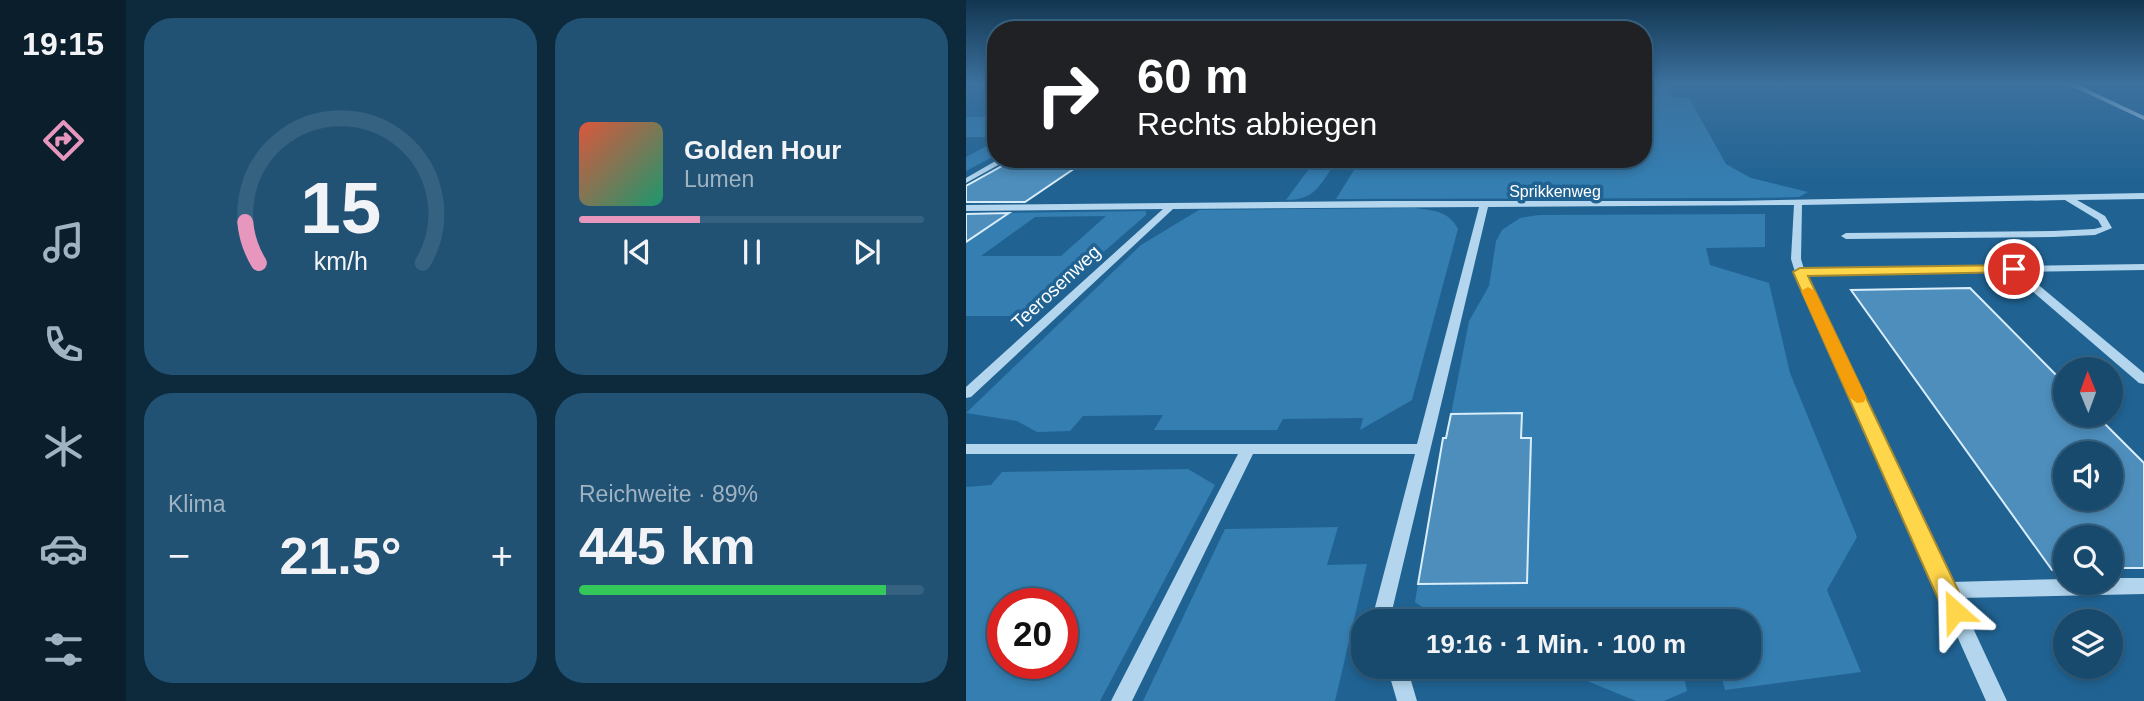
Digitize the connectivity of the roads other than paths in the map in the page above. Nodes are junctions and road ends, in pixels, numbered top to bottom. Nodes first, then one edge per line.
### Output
1 (989, 168) edge
2 (966, 181) edge
3 (2144, 196) edge
4 (2067, 198) junction
5 (1798, 204) junction
6 (1171, 206) junction
7 (1484, 206) junction
8 (966, 208) edge
9 (1846, 236) dead end
10 (2144, 267) edge
11 (2014, 269) junction
12 (1800, 272) junction
13 (2144, 380) edge
14 (966, 394) edge
15 (966, 449) edge
16 (1248, 449) junction
17 (1423, 449) junction
18 (2144, 586) edge
19 (1946, 590) junction
20 (1383, 609) edge
21 (1400, 679) edge
22 (1121, 701) edge
23 (1406, 701) edge
24 (1997, 701) edge

1 - 2 street
3 - 4 street, Sprikkenweg
4 - 5 street, Sprikkenweg
4 - 9 street
5 - 7 street, Sprikkenweg
5 - 12 street
6 - 7 street, Sprikkenweg
6 - 8 street, Sprikkenweg
6 - 14 street, Teerosenweg
7 - 17 street
10 - 11 street
11 - 12 street
11 - 13 street
12 - 19 street
15 - 16 street
16 - 17 street
16 - 22 street
17 - 20 street
18 - 19 street
19 - 24 street
21 - 23 street

